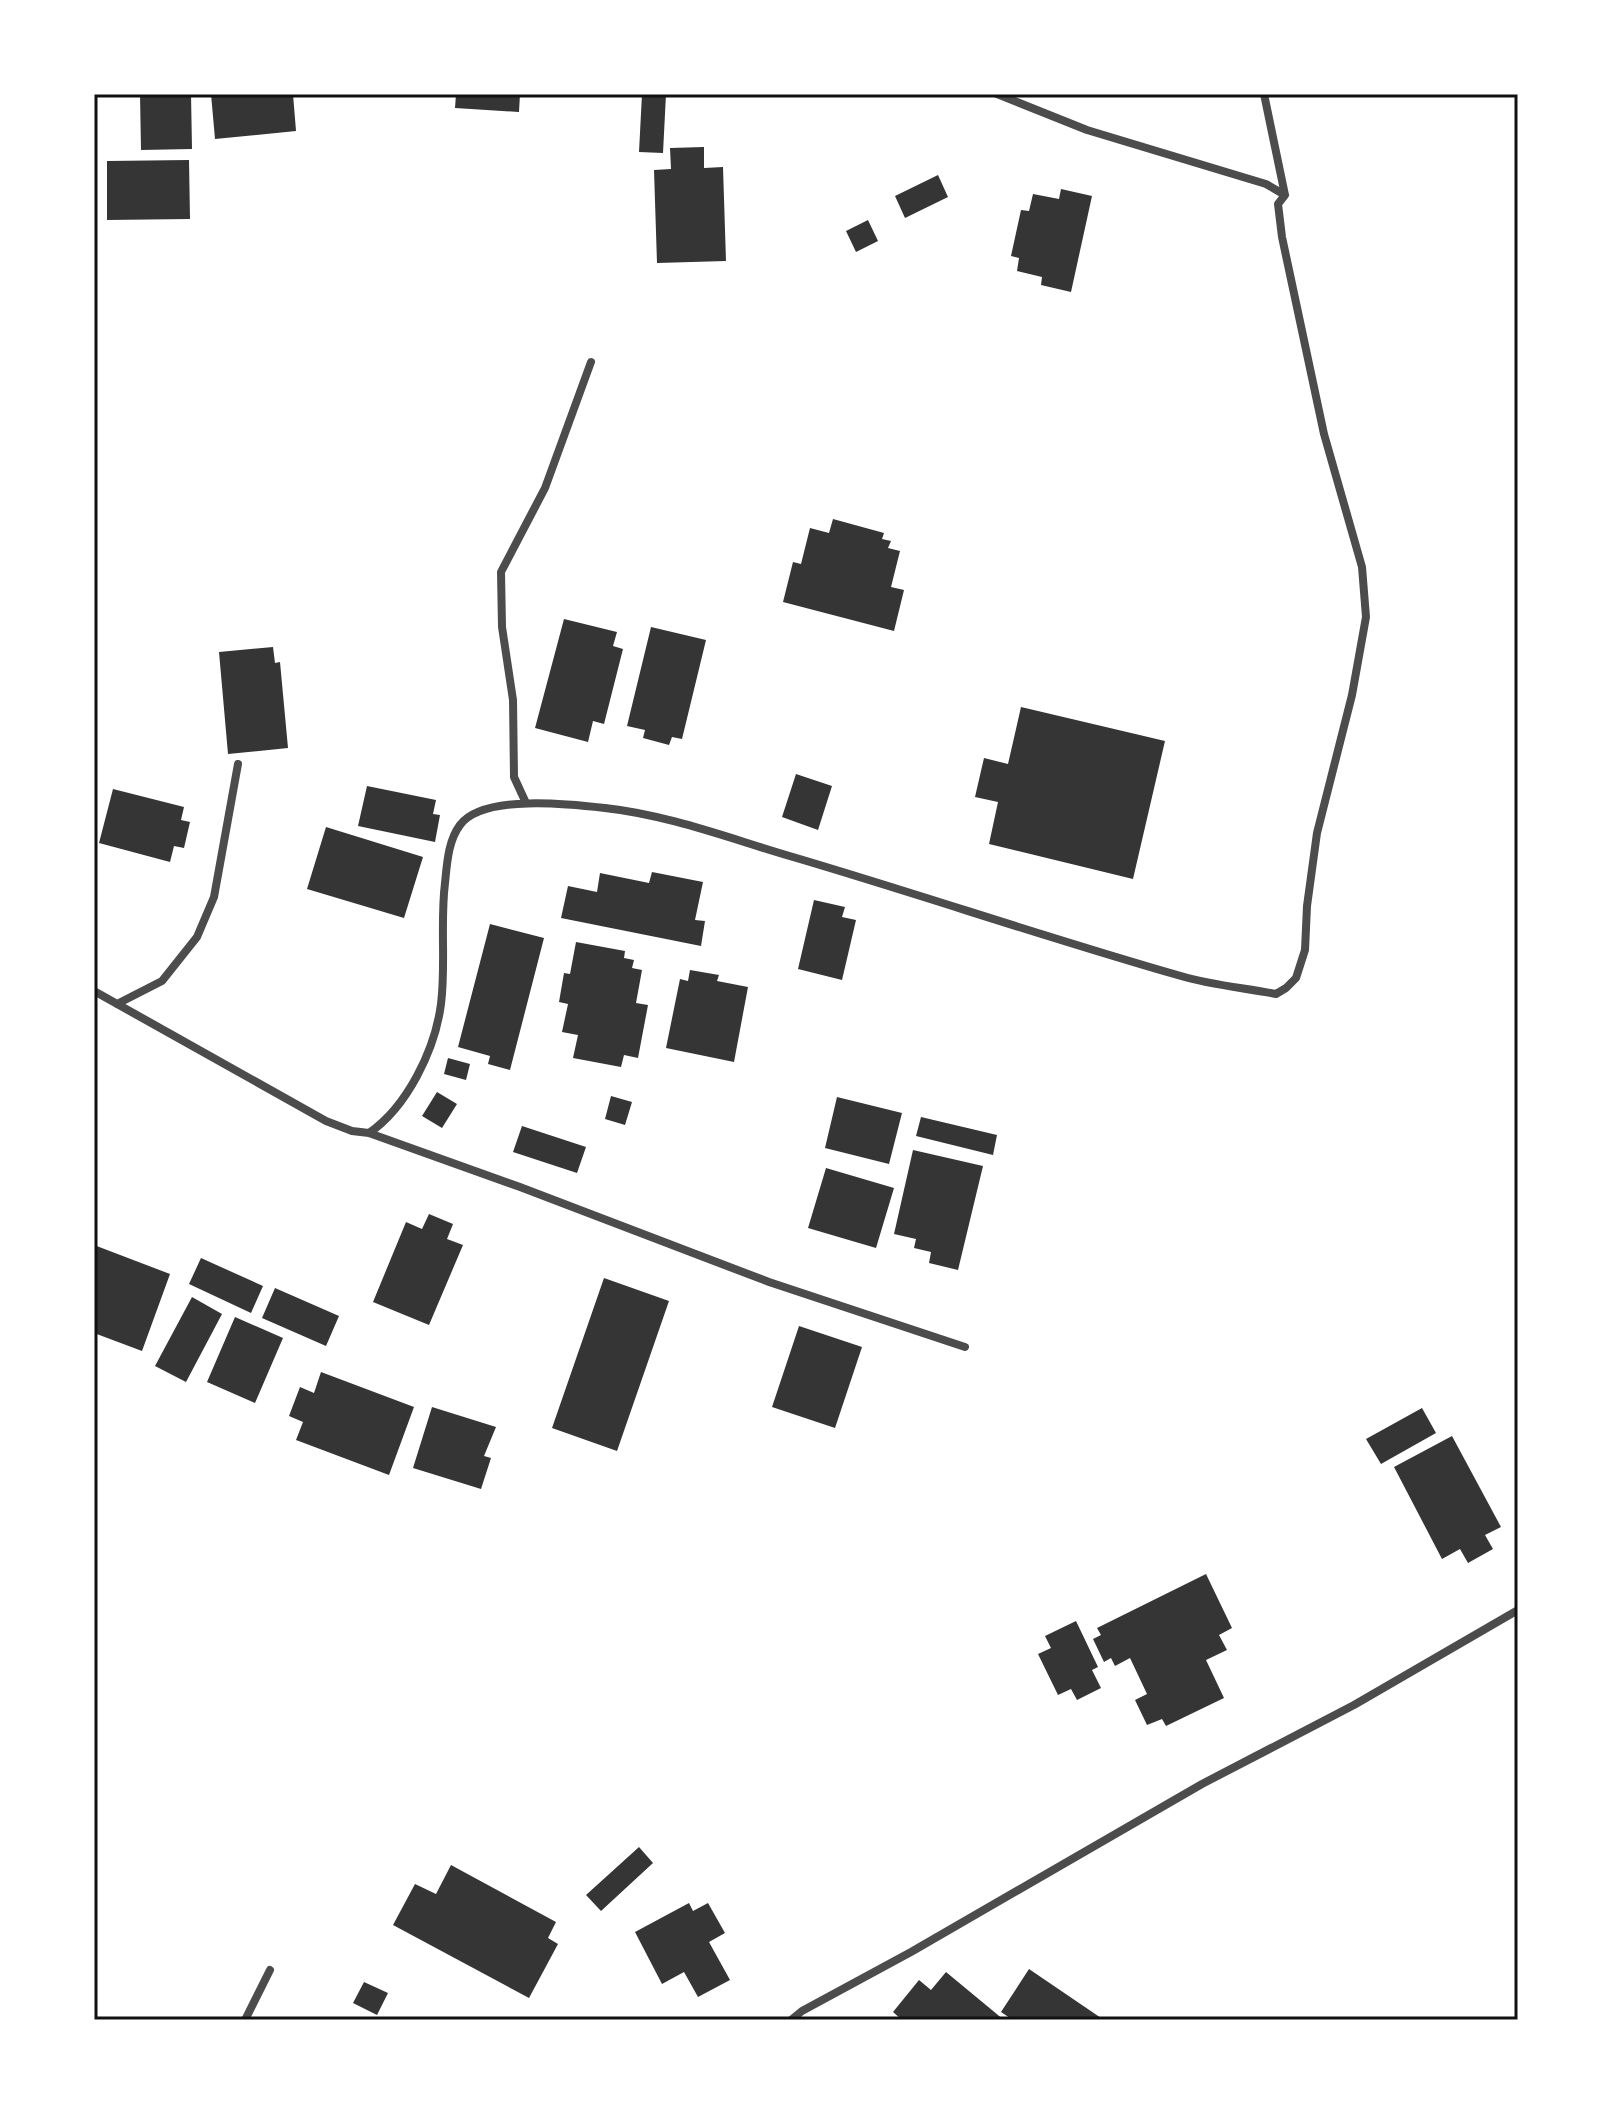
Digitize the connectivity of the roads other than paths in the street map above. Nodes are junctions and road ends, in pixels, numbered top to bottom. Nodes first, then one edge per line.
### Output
1 (997, 94) edge
2 (1264, 94) edge
3 (1285, 195) junction
4 (591, 362) dead end
5 (238, 764) dead end
6 (526, 803) junction
7 (94, 991) edge
8 (117, 1004) junction
9 (369, 1133) junction
10 (965, 1347) dead end
11 (1518, 1610) edge
12 (270, 1970) dead end
13 (245, 2020) edge
14 (791, 2020) edge

1 - 3 street
2 - 3 street
3 - 6 street
4 - 6 street
5 - 8 street
6 - 9 street
7 - 8 street
8 - 9 street
9 - 10 street
11 - 14 street
12 - 13 street

